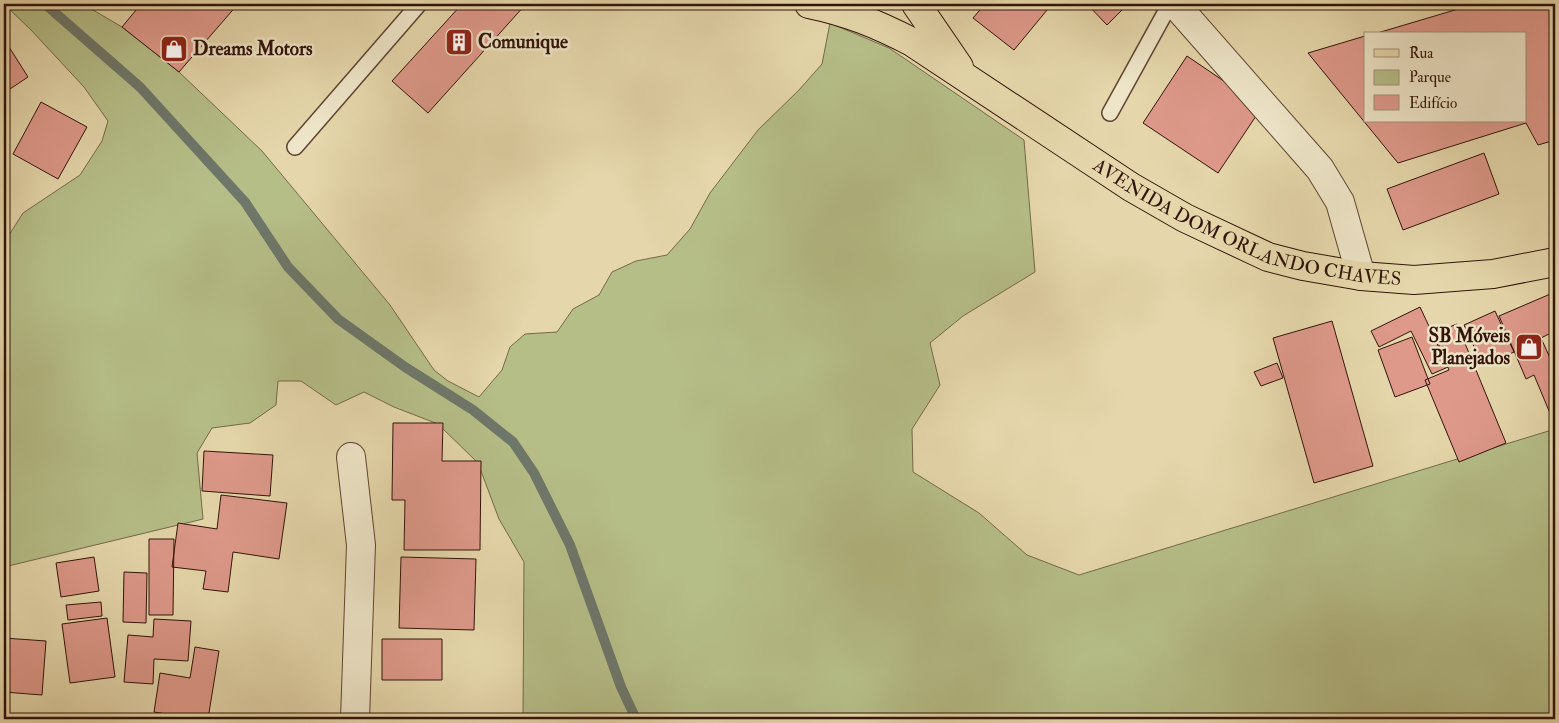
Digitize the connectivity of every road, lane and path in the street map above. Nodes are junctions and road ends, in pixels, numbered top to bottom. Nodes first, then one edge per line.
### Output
1 (419, 4) edge
2 (809, 4) edge
3 (916, 4) edge
4 (1170, 4) edge
5 (1175, 4) edge
6 (965, 77) junction
7 (1110, 113) dead end
8 (294, 147) dead end
9 (1555, 262) edge
10 (1361, 276) junction
11 (351, 457) dead end
12 (354, 719) edge

1 - 8 lane
2 - 6 main road, AVENIDA DOM ORLANDO CHAVES
3 - 6 main road, AVENIDA DOM ORLANDO CHAVES
4 - 7 lane
5 - 10 street
6 - 10 main road, AVENIDA DOM ORLANDO CHAVES
9 - 10 main road, AVENIDA DOM ORLANDO CHAVES
11 - 12 street

